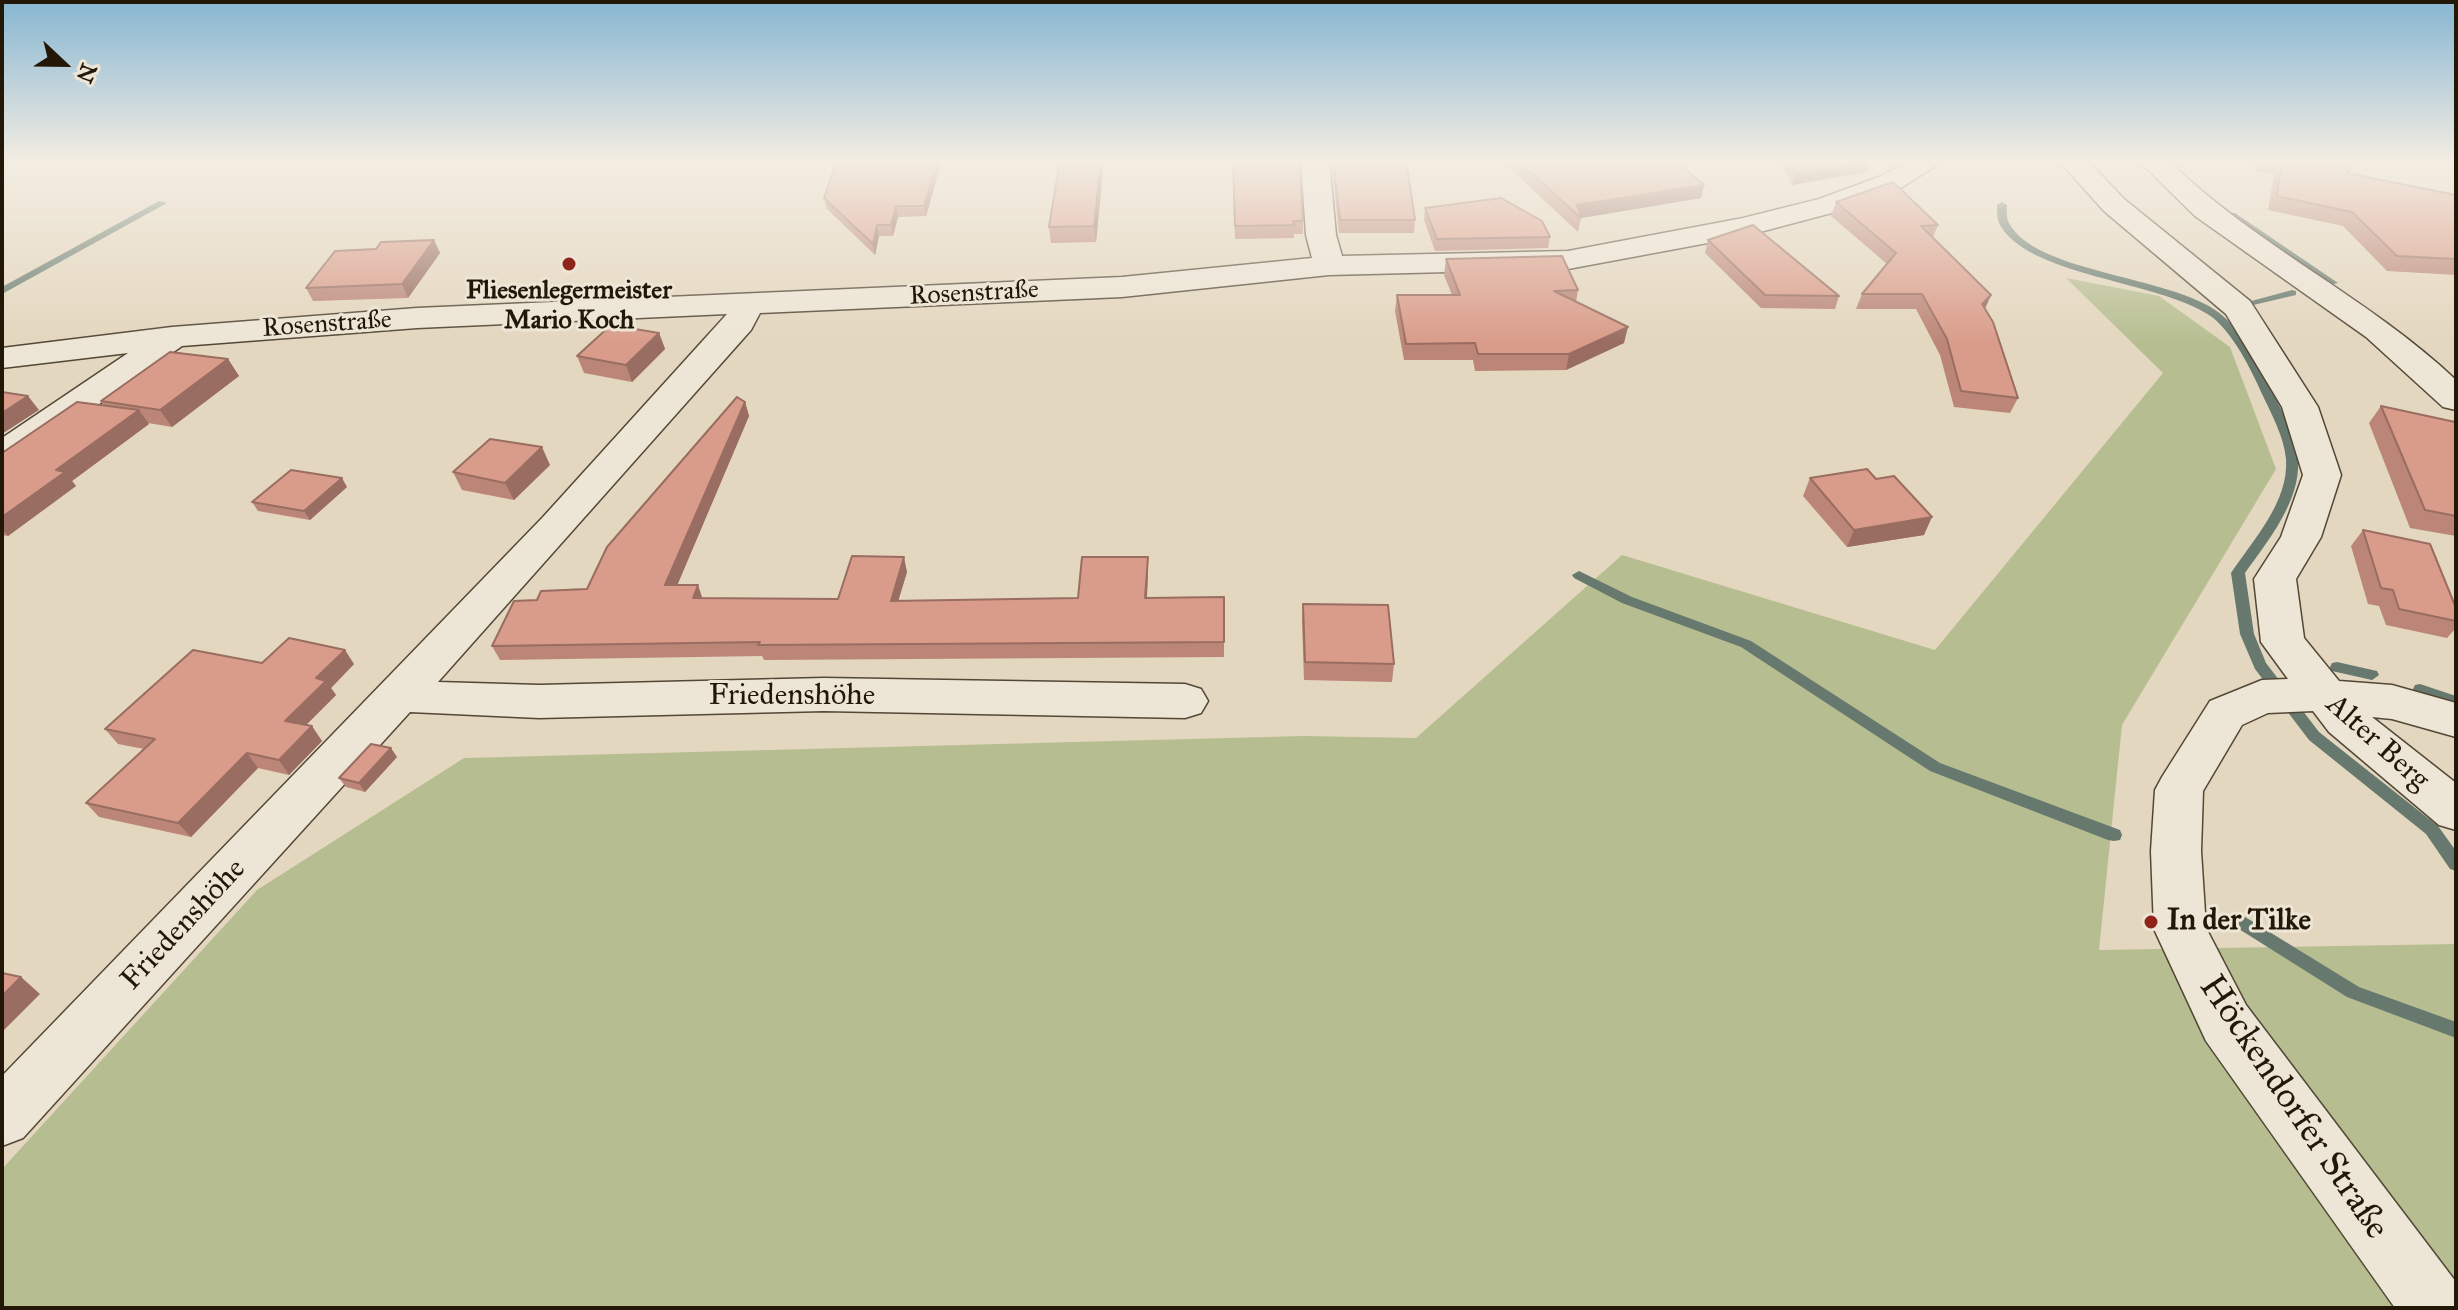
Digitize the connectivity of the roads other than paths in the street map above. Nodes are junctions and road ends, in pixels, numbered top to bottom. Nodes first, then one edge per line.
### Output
1 (1320, 221) edge
2 (1767, 221) edge
3 (2133, 221) edge
4 (2217, 221) edge
5 (1329, 266) junction
6 (749, 302) junction
7 (172, 337) junction
8 (2, 358) edge
9 (2456, 399) edge
10 (2, 455) edge
11 (398, 695) junction
12 (2297, 696) junction
13 (1185, 701) dead end
14 (2456, 720) edge
15 (2456, 811) edge
16 (2, 1118) edge
17 (2435, 1308) edge

1 - 5 street
2 - 5 street, Rosenstraße
3 - 12 street, Alter Berg
4 - 9 street
5 - 6 street, Rosenstraße
6 - 7 street, Rosenstraße
6 - 11 street, Friedenshöhe
7 - 8 street, Rosenstraße
7 - 10 street
11 - 13 street, Friedenshöhe
11 - 16 street, Friedenshöhe
12 - 14 street, Höckendorfer Straße
12 - 15 street, Alter Berg
12 - 17 street, Höckendorfer Straße

